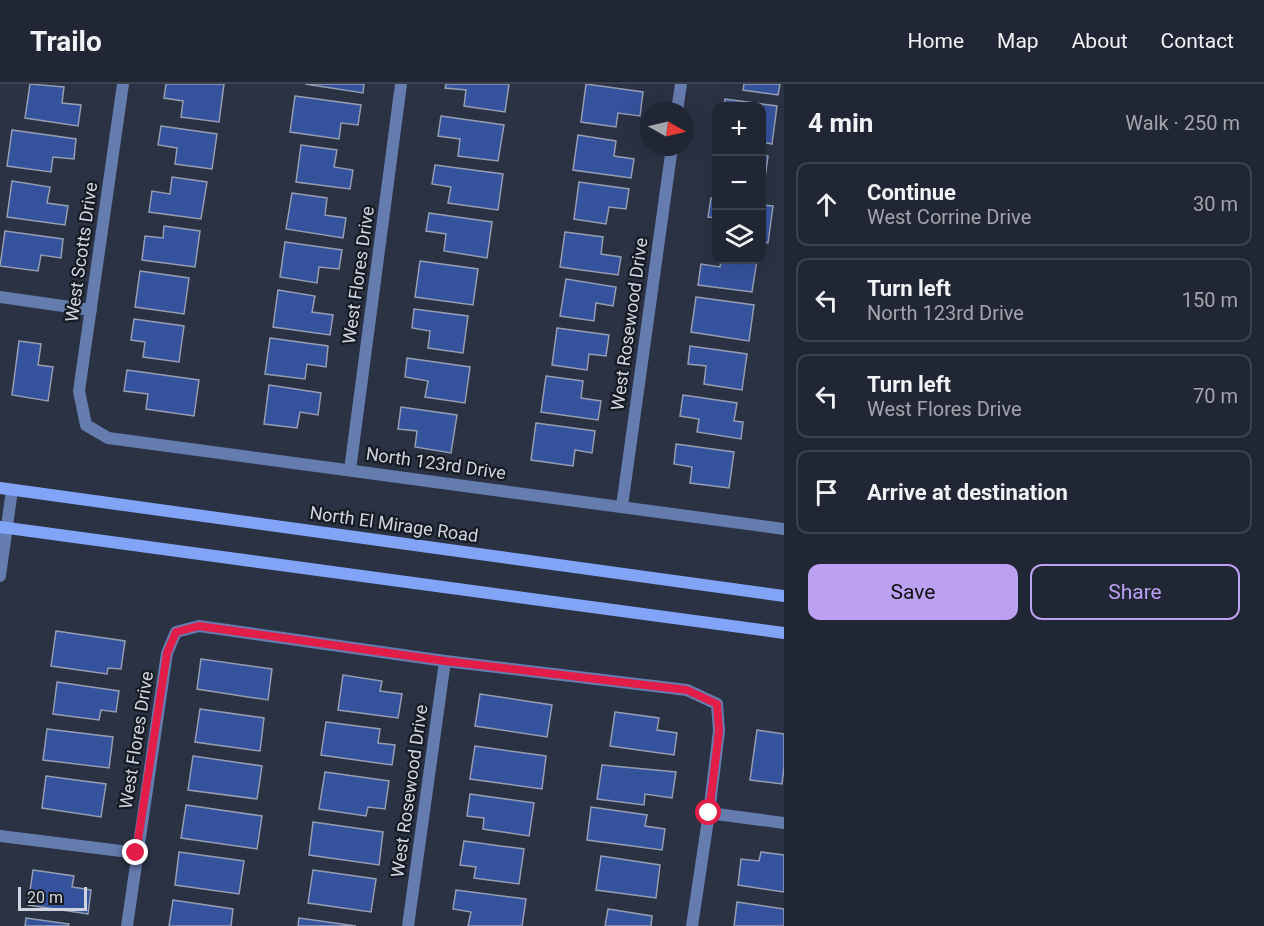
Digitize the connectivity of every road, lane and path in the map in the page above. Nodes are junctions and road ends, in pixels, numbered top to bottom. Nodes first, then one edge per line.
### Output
1 (123, 84) edge
2 (401, 84) edge
3 (681, 84) edge
4 (678, 102) edge
5 (671, 156) edge
6 (0, 297) edge
7 (91, 310) junction
8 (86, 425) joint
9 (350, 470) junction
10 (6, 489) edge
11 (622, 506) junction
12 (3, 527) edge
13 (784, 529) edge
14 (0, 576) edge
15 (784, 596) edge
16 (784, 633) edge
17 (445, 661) junction
18 (709, 813) junction
19 (784, 824) edge
20 (0, 836) edge
21 (136, 853) junction
22 (127, 926) edge
23 (408, 926) edge
24 (692, 926) edge

1 - 7 street, West Scotts Drive
2 - 9 street, West Flores Drive
3 - 4 street
5 - 11 street, West Rosewood Drive
6 - 7 street
7 - 8 street, West Scotts Drive
8 - 9 street, North 123rd Drive
9 - 11 street, North 123rd Drive
10 - 12 street
10 - 15 main road, North El Mirage Road
11 - 13 street, North 123rd Drive
12 - 14 street
12 - 16 main road
17 - 18 street
17 - 21 street, West Flores Drive
17 - 23 street, West Rosewood Drive
18 - 19 street
18 - 24 street
20 - 21 street
21 - 22 street, West Flores Drive

